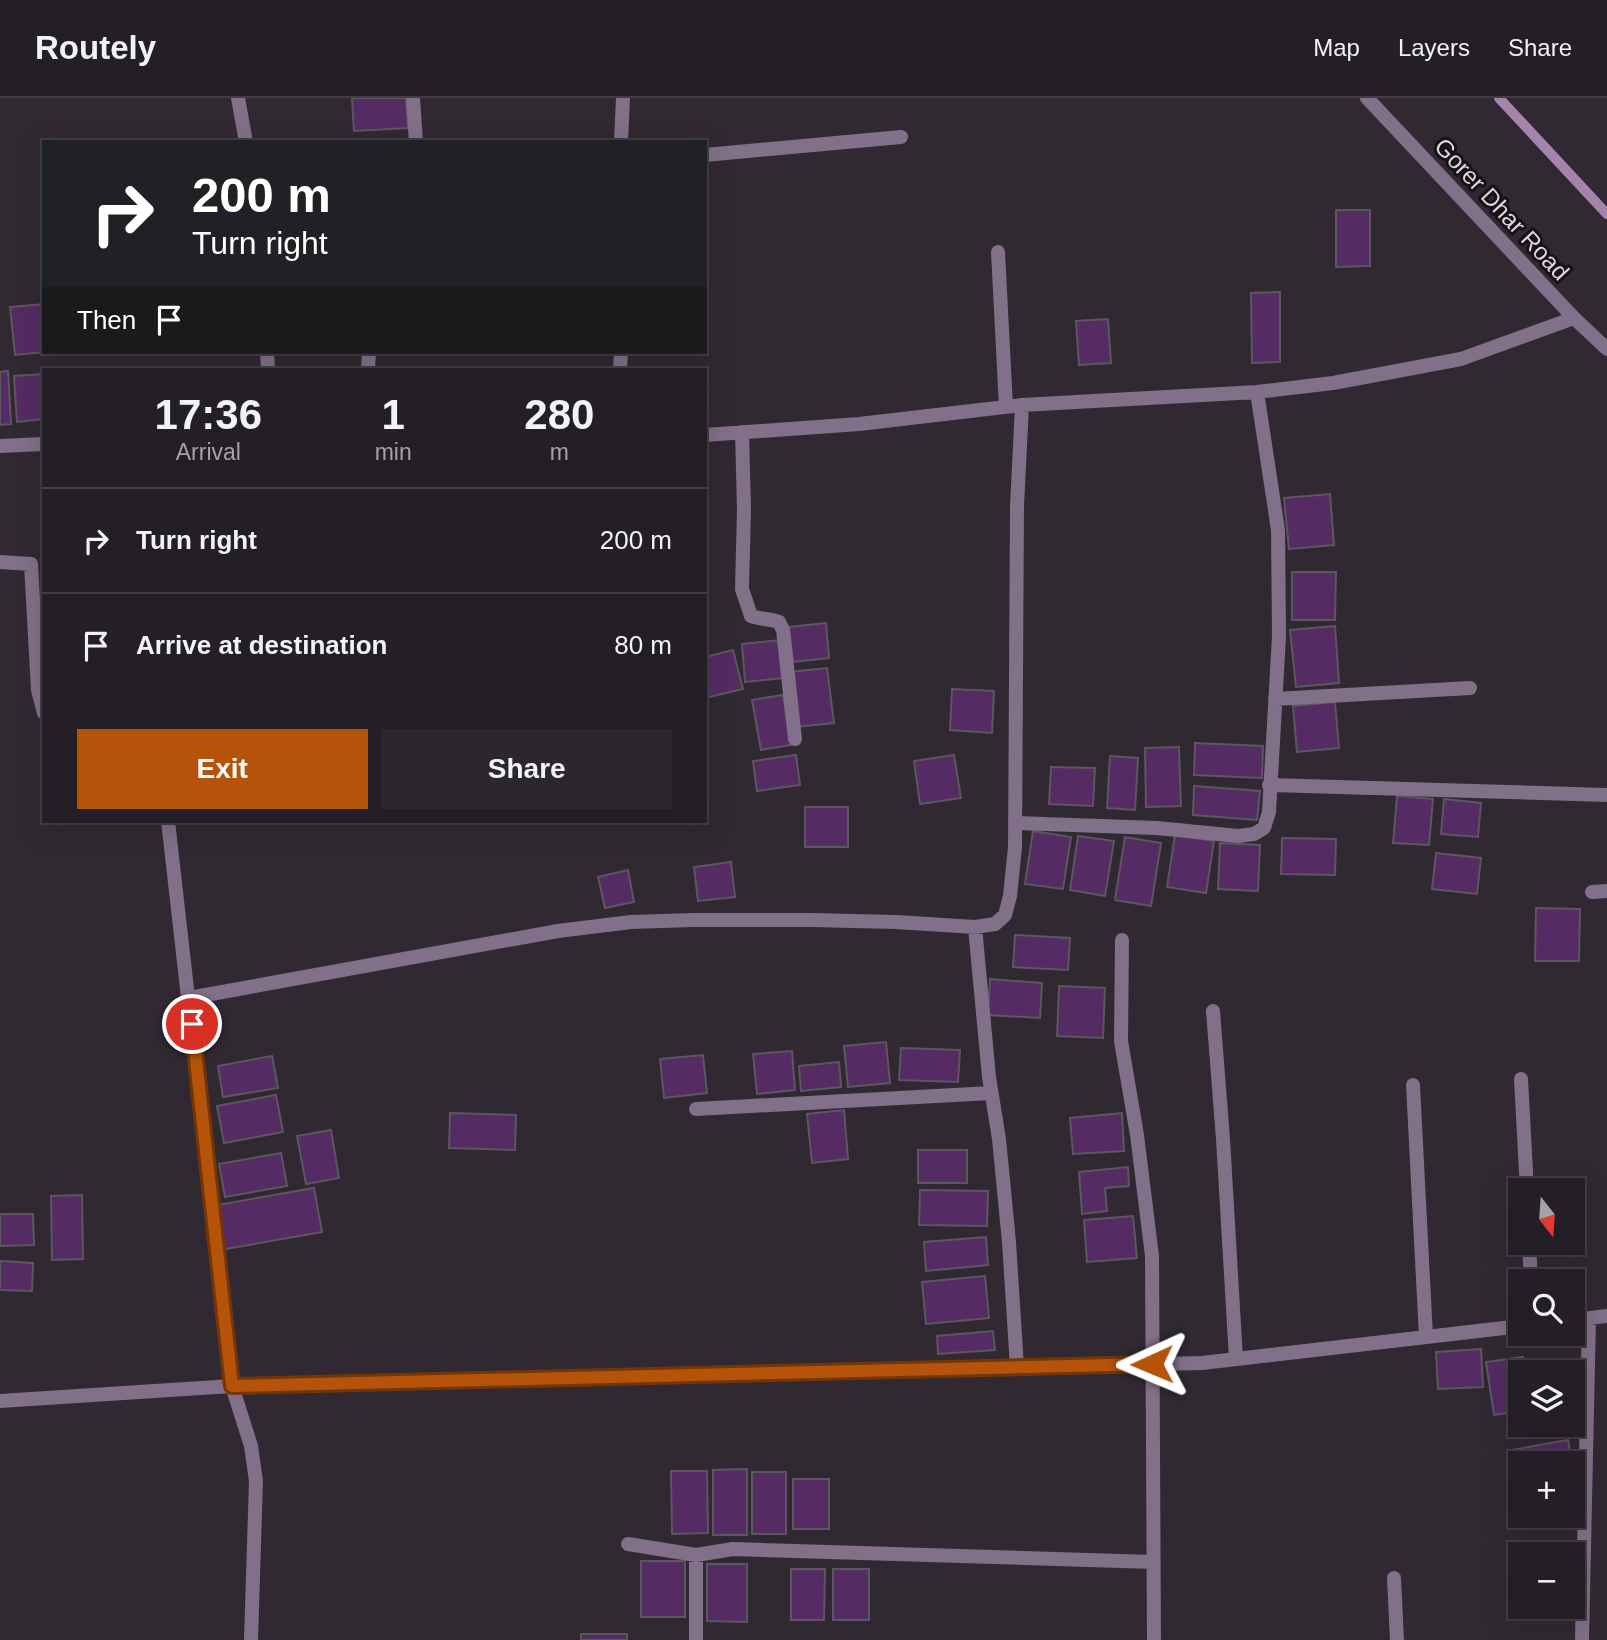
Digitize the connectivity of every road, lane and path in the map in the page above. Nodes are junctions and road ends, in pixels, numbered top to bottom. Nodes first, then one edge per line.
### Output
1 (238, 98) edge
2 (413, 98) edge
3 (623, 98) edge
4 (1367, 98) edge
5 (901, 137) dead end
6 (246, 140) edge
7 (416, 140) edge
8 (621, 140) edge
9 (707, 155) edge
10 (998, 252) dead end
11 (1574, 318) junction
12 (1607, 349) edge
13 (1257, 392) junction
14 (1022, 405) junction
15 (1006, 407) junction
16 (742, 432) junction
17 (707, 435) edge
18 (42, 444) edge
19 (0, 446) edge
20 (0, 562) edge
21 (1470, 688) dead end
22 (1275, 699) junction
23 (42, 705) edge
24 (795, 739) dead end
25 (1269, 785) junction
26 (1607, 795) edge
27 (168, 823) edge
28 (1015, 823) junction
29 (1607, 891) edge
30 (1592, 892) dead end
31 (975, 927) junction
32 (1122, 940) dead end
33 (189, 998) junction
34 (1213, 1011) dead end
35 (1521, 1079) dead end
36 (1413, 1085) dead end
37 (991, 1093) junction
38 (696, 1109) dead end
39 (1526, 1178) edge
40 (1607, 1316) edge
41 (1585, 1318) edge
42 (1589, 1318) junction
43 (1508, 1328) edge
44 (1426, 1337) junction
45 (1236, 1359) junction
46 (1152, 1364) junction
47 (1017, 1367) junction
48 (232, 1386) junction
49 (0, 1401) edge
50 (628, 1544) dead end
51 (696, 1555) junction
52 (1153, 1562) junction
53 (1394, 1578) dead end
54 (251, 1640) edge
55 (696, 1640) edge
56 (1154, 1640) edge
57 (1397, 1640) edge
58 (1582, 1640) edge

1 - 6 street
2 - 7 street
3 - 8 street
4 - 11 street, Gorer Dhar Road
5 - 9 street
10 - 15 street
11 - 12 street, Gorer Dhar Road
11 - 13 street
13 - 14 street
13 - 22 street
14 - 15 street
14 - 28 street
15 - 16 street
16 - 17 street
16 - 24 street
18 - 19 street
20 - 23 street
21 - 22 street
22 - 25 street
25 - 26 street
25 - 28 street
27 - 33 street
28 - 31 street
29 - 30 street
31 - 33 street
31 - 37 street
32 - 46 street
33 - 48 street
34 - 45 street
35 - 39 street
36 - 44 street
37 - 38 street
37 - 47 street
40 - 42 street
41 - 42 street
42 - 58 street
43 - 44 street
44 - 45 street
45 - 46 street
46 - 47 street
46 - 52 street
47 - 48 street
48 - 49 street
48 - 54 street
50 - 51 street
51 - 52 street
51 - 55 street
52 - 56 street
53 - 57 street

